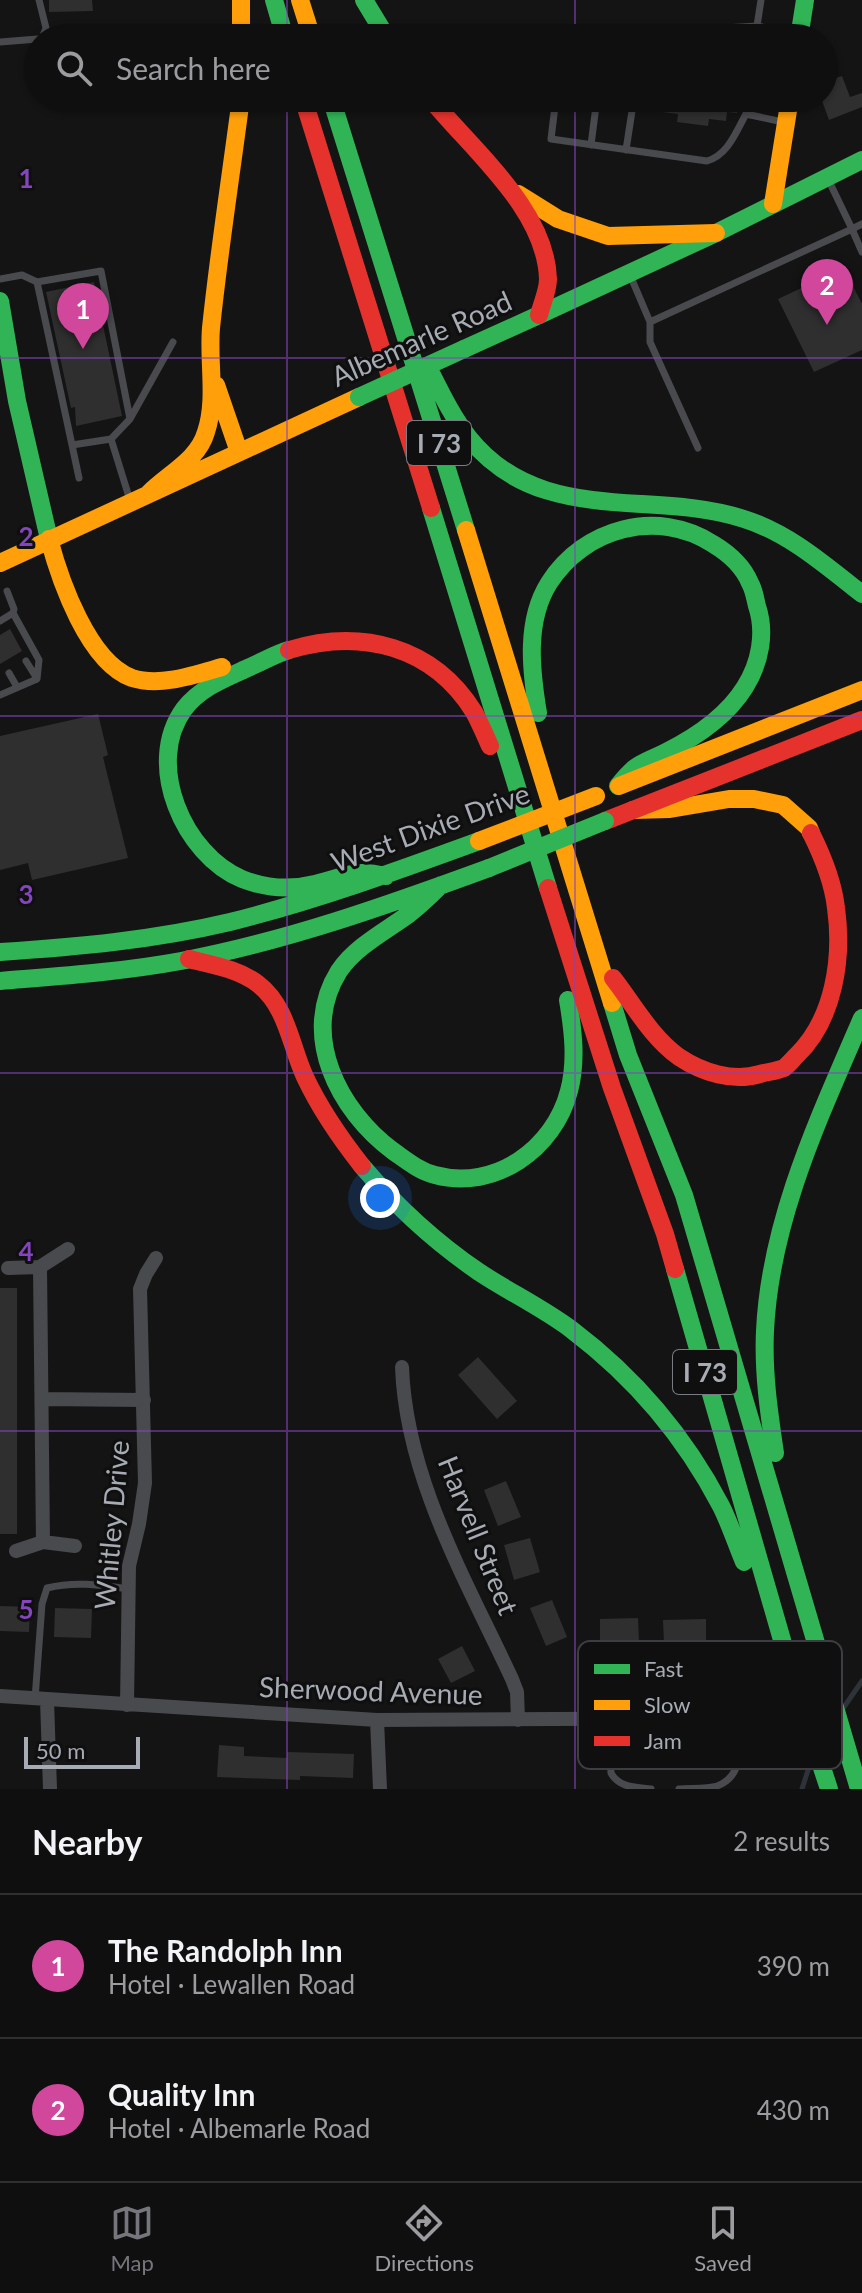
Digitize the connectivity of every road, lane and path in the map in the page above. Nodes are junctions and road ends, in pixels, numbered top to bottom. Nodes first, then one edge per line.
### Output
1 (39, 0) edge
2 (241, 0) edge
3 (274, 0) edge
4 (300, 0) edge
5 (364, 0) edge
6 (761, 0) edge
7 (805, 0) edge
8 (45, 24) edge
9 (241, 24) edge
10 (281, 24) edge
11 (308, 24) edge
12 (379, 24) edge
13 (757, 24) edge
14 (802, 24) edge
15 (24, 40) edge
16 (0, 42) edge
17 (239, 112) edge
18 (307, 112) edge
19 (335, 112) edge
20 (440, 112) edge
21 (554, 112) edge
22 (595, 112) edge
23 (632, 112) edge
24 (788, 112) edge
25 (746, 114) joint
26 (786, 122) junction
27 (591, 145) junction
28 (626, 150) junction
29 (862, 160) edge
30 (827, 177) junction
31 (507, 187) junction
32 (773, 204) junction
33 (862, 224) edge
34 (852, 229) junction
35 (716, 233) junction
36 (862, 252) edge
37 (629, 273) junction
38 (0, 279) edge
39 (37, 282) junction
40 (389, 284) junction
41 (0, 301) edge
42 (539, 315) junction
43 (650, 322) junction
44 (173, 342) dead end
45 (211, 373) junction
46 (130, 419) junction
47 (111, 439) junction
48 (72, 445) junction
49 (698, 448) dead end
50 (239, 452) junction
51 (79, 478) dead end
52 (149, 493) junction
53 (131, 502) junction
54 (49, 539) junction
55 (0, 563) edge
56 (7, 591) dead end
57 (862, 594) edge
58 (13, 613) junction
59 (0, 620) edge
60 (7, 631) dead end
61 (271, 656) junction
62 (26, 661) dead end
63 (9, 673) dead end
64 (37, 679) junction
65 (17, 687) junction
66 (862, 690) edge
67 (0, 695) edge
68 (862, 720) edge
69 (516, 786) junction
70 (618, 786) junction
71 (547, 787) junction
72 (633, 810) junction
73 (386, 876) junction
74 (441, 885) junction
75 (855, 926) dead end
76 (0, 952) edge
77 (856, 952) dead end
78 (189, 959) junction
79 (570, 959) junction
80 (602, 965) junction
81 (0, 981) edge
82 (862, 1018) edge
83 (68, 1249) dead end
84 (156, 1258) dead end
85 (40, 1267) junction
86 (8, 1268) dead end
87 (402, 1367) dead end
88 (42, 1399) junction
89 (144, 1400) junction
90 (43, 1542) junction
91 (75, 1546) dead end
92 (16, 1551) dead end
93 (129, 1590) junction
94 (808, 1615) junction
95 (776, 1641) edge
96 (782, 1641) edge
97 (816, 1641) edge
98 (0, 1696) edge
99 (41, 1699) junction
100 (127, 1705) junction
101 (578, 1719) edge
102 (377, 1720) junction
103 (518, 1720) junction
104 (842, 1731) edge
105 (611, 1769) edge
106 (736, 1769) edge
107 (822, 1769) edge
108 (615, 1779) junction
109 (50, 1789) edge
110 (380, 1789) edge
111 (614, 1789) edge
112 (651, 1789) edge
113 (679, 1789) edge
114 (829, 1789) edge
115 (859, 1789) edge

1 - 8 lane
2 - 9 main road
3 - 10 main road
4 - 11 main road
5 - 12 main road
6 - 13 lane
7 - 14 main road
15 - 16 lane
17 - 45 main road
18 - 69 main road, I 73
19 - 40 main road, I 73
20 - 31 main road
21 - 27 lane
22 - 27 lane
23 - 28 lane
24 - 26 main road
25 - 26 lane
25 - 28 lane
26 - 32 main road
27 - 28 lane
29 - 30 main road, Albemarle Road
30 - 32 main road, Albemarle Road
30 - 34 lane
31 - 35 main road
31 - 42 main road
32 - 35 main road, Albemarle Road
33 - 34 lane
34 - 36 lane
34 - 43 lane
35 - 37 main road, Albemarle Road
37 - 42 main road, Albemarle Road
37 - 43 lane
38 - 39 lane
39 - 46 lane
39 - 48 lane
40 - 57 main road
40 - 71 main road, I 73
41 - 54 main road
42 - 50 main road, Albemarle Road, bridge
43 - 49 lane
44 - 46 lane
45 - 50 main road
45 - 52 main road
46 - 47 lane
47 - 48 lane
47 - 53 lane
48 - 51 lane
50 - 52 main road, Albemarle Road
52 - 53 main road, Albemarle Road
53 - 54 main road, Albemarle Road
54 - 55 main road, Albemarle Road
54 - 61 main road
56 - 58 lane
58 - 59 lane
58 - 64 lane
59 - 60 lane
61 - 69 main road
61 - 73 main road
62 - 64 lane
63 - 65 lane
64 - 65 lane
65 - 67 lane
66 - 70 main road, West Dixie Drive
68 - 72 main road, West Dixie Drive
69 - 79 main road, I 73
70 - 71 main road
70 - 73 main road, West Dixie Drive, bridge
71 - 80 main road, I 73
72 - 74 main road, West Dixie Drive, bridge
72 - 75 main road
73 - 76 main road, West Dixie Drive
74 - 78 main road, West Dixie Drive
74 - 79 main road
77 - 80 main road
78 - 81 main road, West Dixie Drive
78 - 95 main road
79 - 96 main road, I 73
80 - 94 main road, I 73
82 - 94 main road
83 - 85 street
84 - 89 street, Whitley Drive
85 - 86 street
85 - 88 street
87 - 103 street, Harvell Street
88 - 89 street
88 - 90 street
89 - 93 street, Whitley Drive
90 - 91 street
90 - 92 street
93 - 99 lane
93 - 100 street, Whitley Drive
94 - 97 main road, I 73
98 - 99 street, Sherwood Avenue
99 - 100 street, Sherwood Avenue
99 - 109 street
100 - 102 street, Sherwood Avenue
101 - 103 street, Sherwood Avenue
102 - 103 street, Sherwood Avenue
102 - 110 street
104 - 115 main road, I 73
105 - 108 lane
106 - 113 lane
107 - 114 main road, I 73
108 - 111 lane
108 - 112 lane

